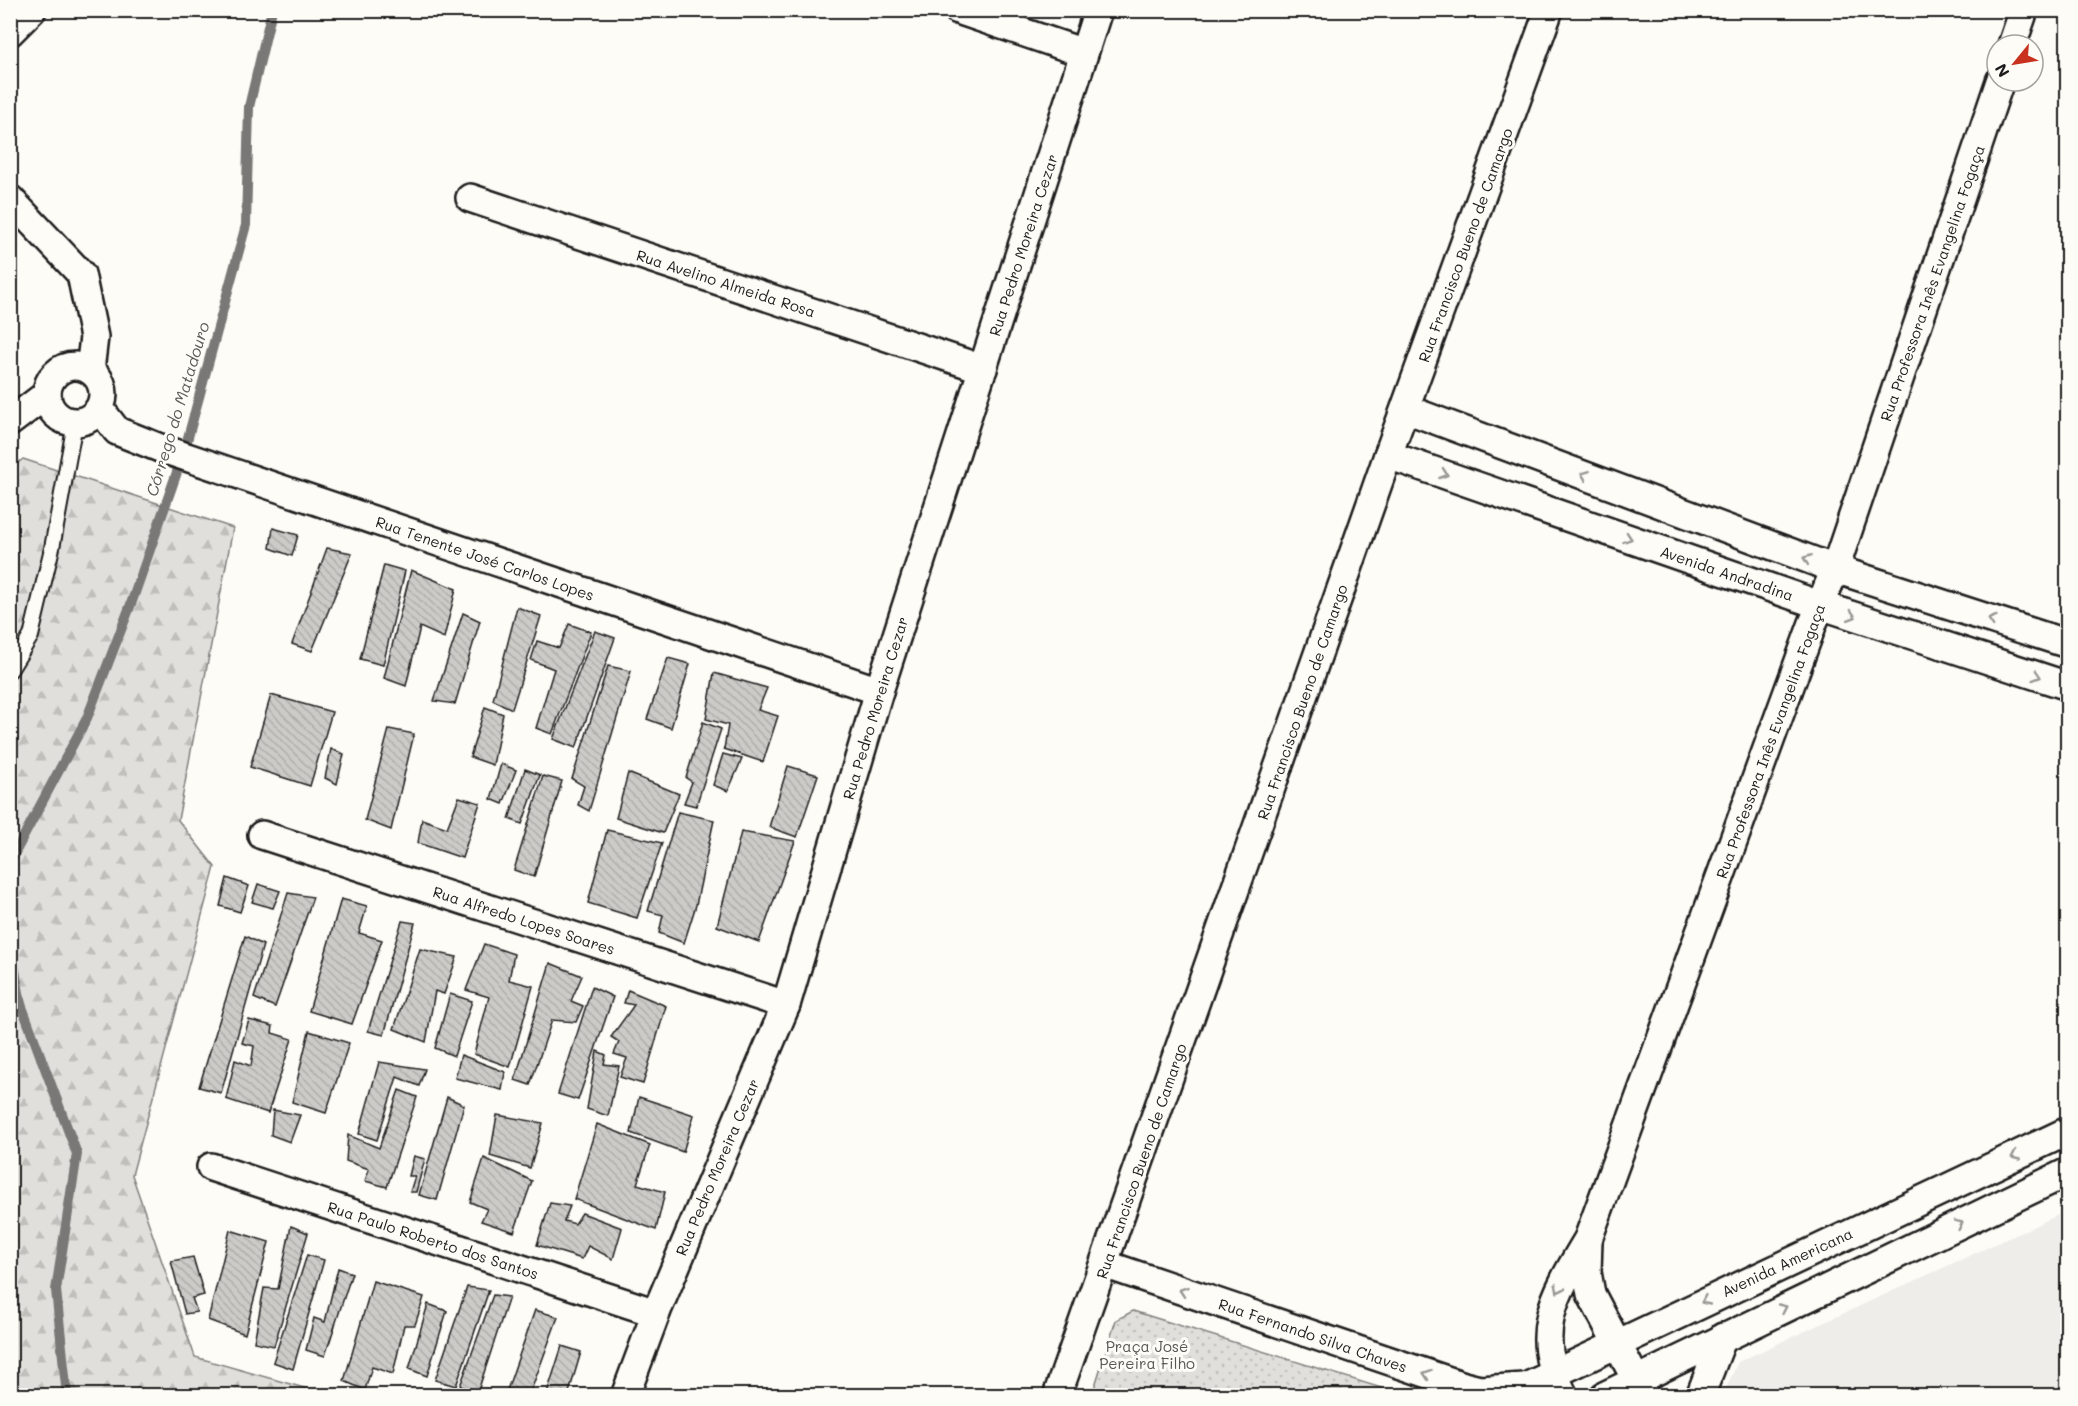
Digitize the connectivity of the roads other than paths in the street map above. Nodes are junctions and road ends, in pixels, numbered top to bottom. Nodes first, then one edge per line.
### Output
1 (32, 10) edge
2 (958, 10) edge
3 (1098, 10) edge
4 (1549, 10) edge
5 (2024, 10) edge
6 (10, 32) edge
7 (2016, 33) edge
8 (1084, 53) junction
9 (1996, 93) edge
10 (470, 198) dead end
11 (10, 199) edge
12 (983, 369) junction
13 (90, 370) junction
14 (47, 393) junction
15 (100, 409) junction
16 (1406, 409) junction
17 (10, 422) edge
18 (75, 423) junction
19 (1388, 455) junction
20 (1835, 569) junction
21 (1820, 605) junction
22 (2067, 644) edge
23 (10, 670) edge
24 (2067, 687) edge
25 (879, 691) junction
26 (262, 835) dead end
27 (786, 1005) junction
28 (2067, 1131) edge
29 (211, 1167) dead end
30 (2067, 1172) edge
31 (1588, 1239) junction
32 (1104, 1264) junction
33 (656, 1313) junction
34 (1723, 1337) junction
35 (1615, 1343) junction
36 (1558, 1384) edge
37 (1640, 1388) edge
38 (1516, 1391) edge
39 (625, 1395) edge
40 (1057, 1395) edge
41 (1604, 1395) edge
42 (1700, 1395) edge

1 - 6 street
2 - 8 street
3 - 8 street, Rua Pedro Moreira Cezar
4 - 16 street, Rua Francisco Bueno de Camargo
5 - 7 street
8 - 12 street, Rua Pedro Moreira Cezar
9 - 20 street, Rua Professora Inês Evangelina Fogaça
10 - 12 street, Rua Avelino Almeida Rosa
11 - 13 street
12 - 25 street, Rua Pedro Moreira Cezar
13 - 14 street
13 - 15 street
14 - 17 street
14 - 18 street
15 - 18 street
15 - 25 street, Rua Tenente José Carlos Lopes
16 - 19 street, Rua Francisco Bueno de Camargo
20 -> 16 street
18 - 23 lane
19 -> 21 street, Avenida Andradina
19 - 32 street, Rua Francisco Bueno de Camargo
20 - 21 street, Rua Professora Inês Evangelina Fogaça
22 -> 20 street
21 -> 24 street, Avenida Andradina
21 - 31 street, Rua Professora Inês Evangelina Fogaça
25 - 27 street, Rua Pedro Moreira Cezar
26 - 27 street, Rua Alfredo Lopes Soares
27 - 33 street, Rua Pedro Moreira Cezar
28 -> 35 street, Avenida Americana
29 - 33 street, Rua Paulo Roberto dos Santos
34 -> 30 street
31 - 35 street
31 -> 36 street, Rua Professora Inês Evangelina Fogaça
38 -> 32 street, Rua Fernando Silva Chaves
32 - 40 street, Rua Francisco Bueno de Camargo
33 - 39 street, Rua Pedro Moreira Cezar
34 - 37 street
34 - 42 street
35 - 36 street, Avenida Americana
35 - 37 street
36 - 38 street, Avenida Americana
37 - 41 street

